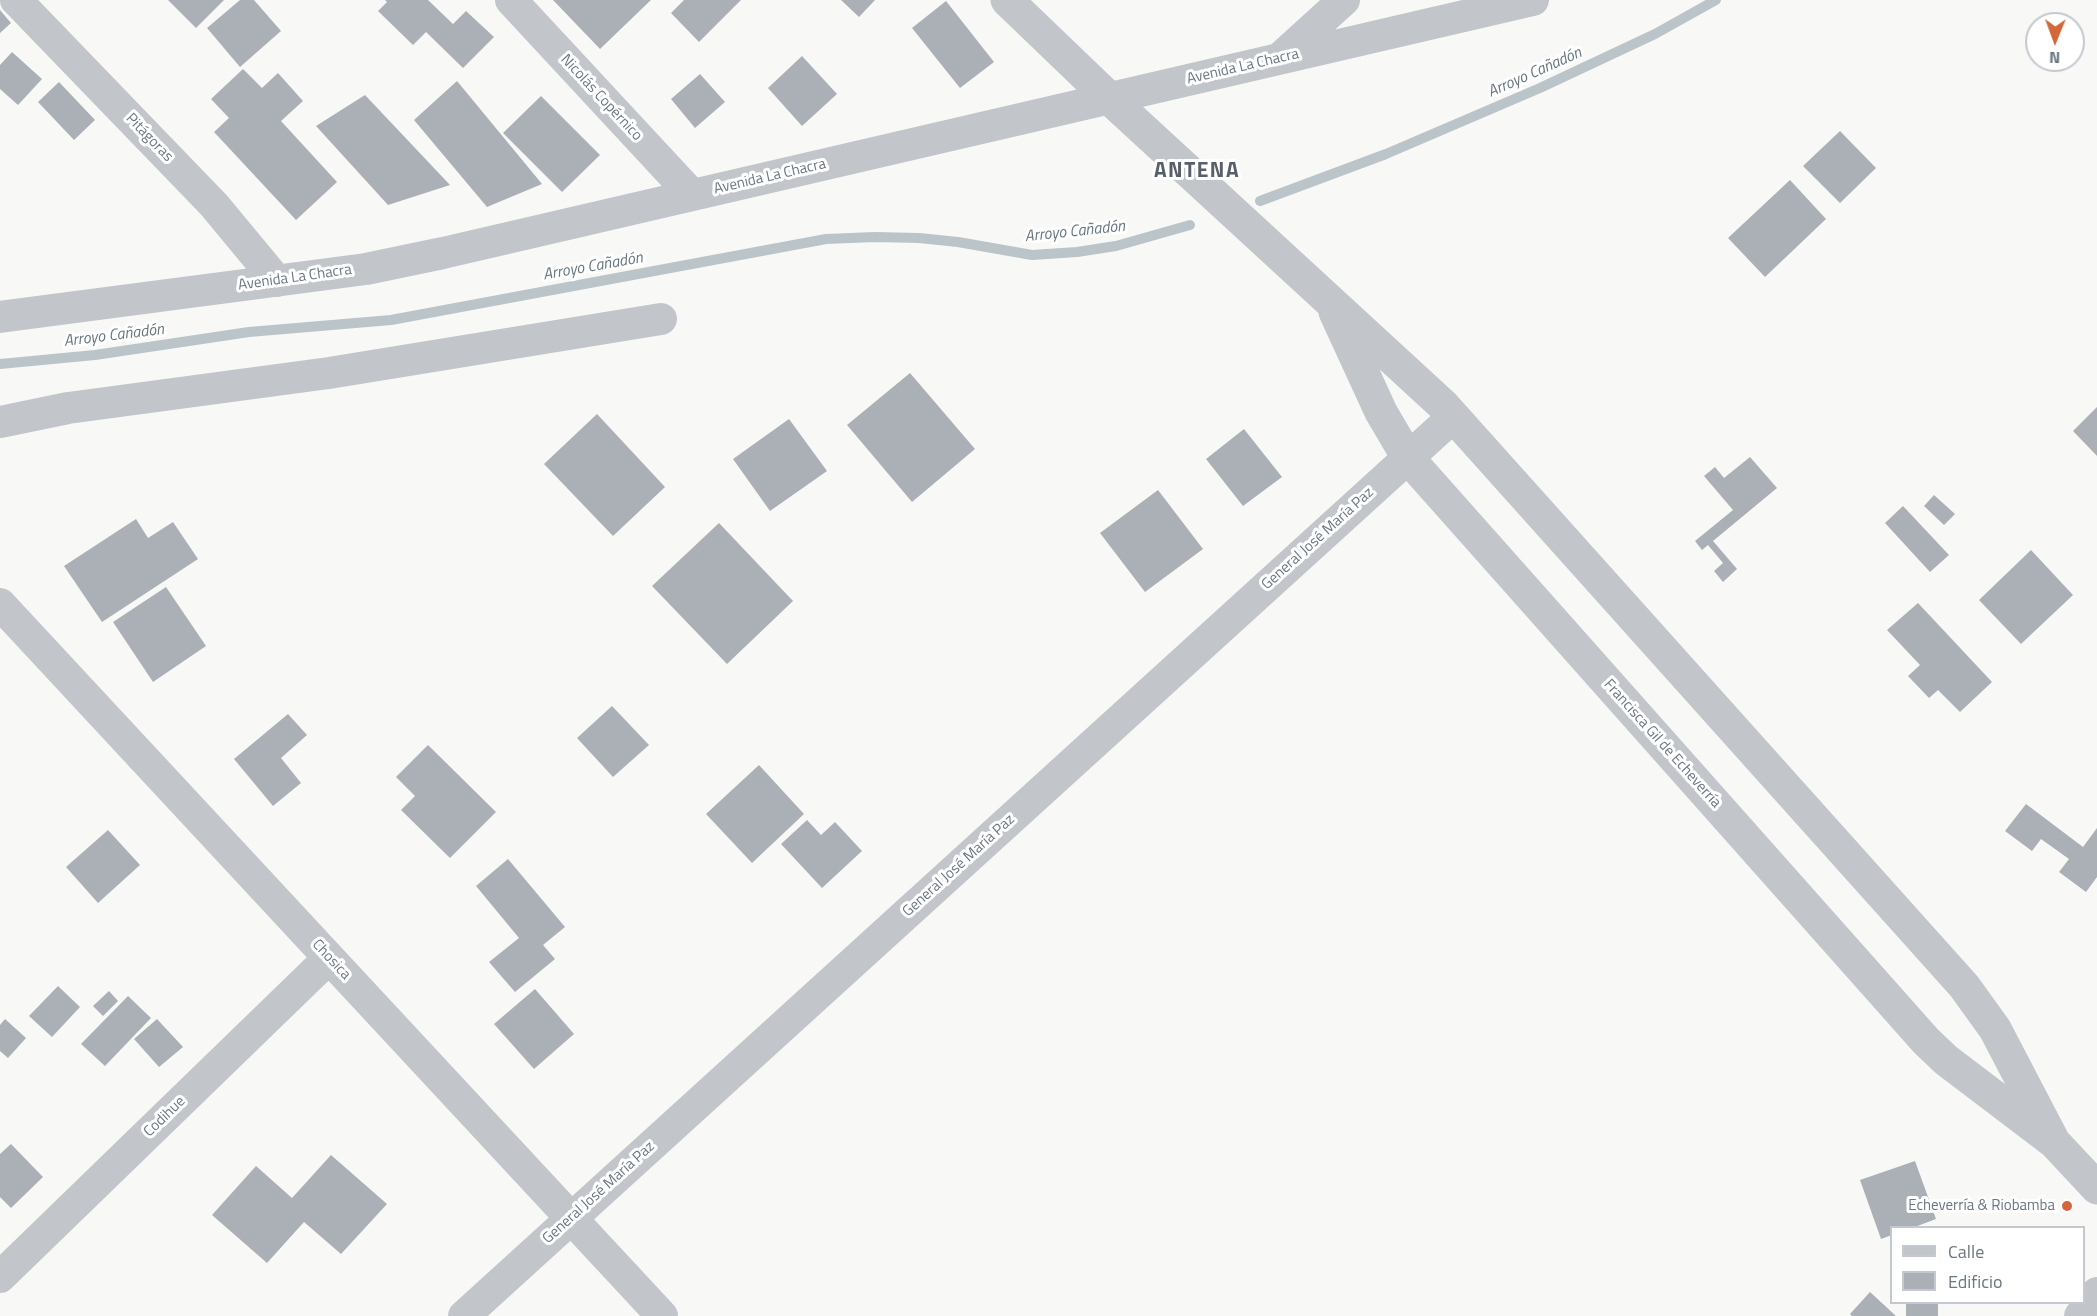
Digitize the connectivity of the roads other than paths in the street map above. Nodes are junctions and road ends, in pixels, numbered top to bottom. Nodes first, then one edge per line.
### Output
1 (16, 0) edge
2 (511, 0) edge
3 (1006, 0) edge
4 (1041, 0) edge
5 (1344, 0) edge
6 (1533, 0) edge
7 (1279, 59) junction
8 (1109, 98) junction
9 (692, 195) junction
10 (278, 281) junction
11 (1329, 300) junction
12 (0, 317) edge
13 (661, 319) dead end
14 (1453, 417) junction
15 (0, 422) edge
16 (1408, 458) junction
17 (0, 604) edge
18 (329, 958) junction
19 (2054, 1142) junction
20 (2097, 1188) edge
21 (572, 1218) junction
22 (0, 1277) edge
23 (2097, 1293) edge
24 (464, 1316) edge
25 (662, 1316) edge
26 (2080, 1316) edge

1 - 10 street, Pitágoras
2 - 9 street, Nicolás Copérnico
3 - 8 street, Francisca Gil de Echeverría
4 - 8 street, Francisca Gil de Echeverría
5 - 7 street
6 - 7 street, Avenida La Chacra
7 - 8 street, Avenida La Chacra
8 - 9 street, Avenida La Chacra
8 - 11 street, Francisca Gil de Echeverría
9 - 10 street, Avenida La Chacra
10 - 12 street, Avenida La Chacra
11 - 14 street, Francisca Gil de Echeverría
11 - 16 street, Francisca Gil de Echeverría
13 - 15 street
14 - 16 street, General José María Paz
14 - 19 street, Francisca Gil de Echeverría
16 - 19 street, Francisca Gil de Echeverría
16 - 21 street, General José María Paz
17 - 18 street, Chosica
18 - 21 street, Chosica
18 - 22 street, Codihue
19 - 20 street, Francisca Gil de Echeverría
21 - 24 street, General José María Paz
21 - 25 street, Chosica
23 - 26 street

